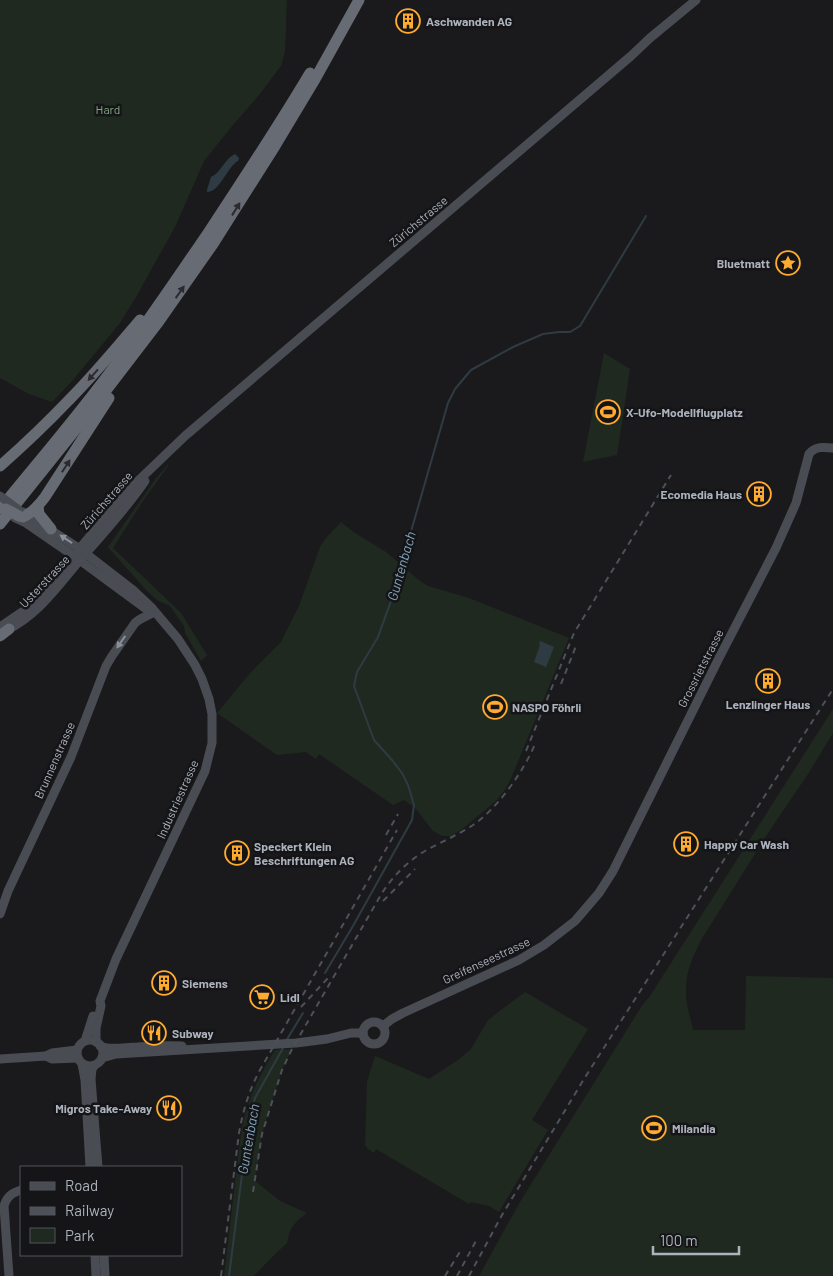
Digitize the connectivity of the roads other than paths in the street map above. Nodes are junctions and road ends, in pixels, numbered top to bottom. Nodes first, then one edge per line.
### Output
1 (351, 0) edge
2 (359, 0) edge
3 (696, 0) edge
4 (182, 272) junction
5 (140, 345) junction
6 (829, 448) edge
7 (0, 466) edge
8 (0, 496) edge
9 (38, 506) junction
10 (2, 507) edge
11 (20, 514) junction
12 (0, 524) edge
13 (51, 529) junction
14 (80, 555) junction
15 (138, 603) junction
16 (154, 612) junction
17 (138, 620) junction
18 (2, 631) edge
19 (591, 904) joint
20 (0, 914) edge
21 (100, 1001) junction
22 (383, 1026) junction
23 (363, 1033) junction
24 (85, 1041) junction
25 (98, 1044) junction
26 (181, 1046) junction
27 (205, 1048) junction
28 (172, 1052) junction
29 (79, 1057) junction
30 (102, 1058) junction
31 (0, 1059) edge
32 (94, 1066) junction
33 (90, 1166) edge
34 (98, 1166) edge
35 (20, 1190) edge
36 (95, 1256) edge
37 (104, 1256) edge
38 (9, 1276) edge
39 (96, 1276) edge
40 (105, 1276) edge

1 - 4 highway
5 -> 2 highway
3 - 14 main road, Zürichstrasse
4 -> 7 highway
4 - 10 highway
9 -> 5 highway
5 - 12 highway
6 - 19 main road, Grossrietstrasse
8 - 11 main road, bridge
9 - 11 highway
9 - 13 highway
10 - 11 highway, bridge
11 - 13 main road
11 - 14 main road
14 -> 13 main road
14 - 15 main road, Industriestrasse
14 - 16 main road, Industriestrasse
14 - 18 main road, Usterstrasse
15 - 16 main road, Industriestrasse
15 - 17 main road
16 - 17 main road, Brunnenstrasse
16 - 21 main road, Industriestrasse
17 -> 20 main road, Brunnenstrasse
19 - 22 main road, Greifenseestrasse
21 - 24 main road, Industriestrasse
21 - 25 main road, Industriestrasse
22 - 23 main road
22 - 23 main road
23 - 27 main road
24 - 25 main road
24 - 29 main road, Industriestrasse
25 - 26 main road
25 - 30 main road, Industriestrasse
26 - 27 main road
26 - 28 main road
27 - 28 main road
28 - 30 main road
29 - 31 main road
29 - 32 main road
29 - 33 main road
30 - 32 main road
32 - 34 main road
35 - 38 main road
36 - 39 main road
37 - 40 main road

